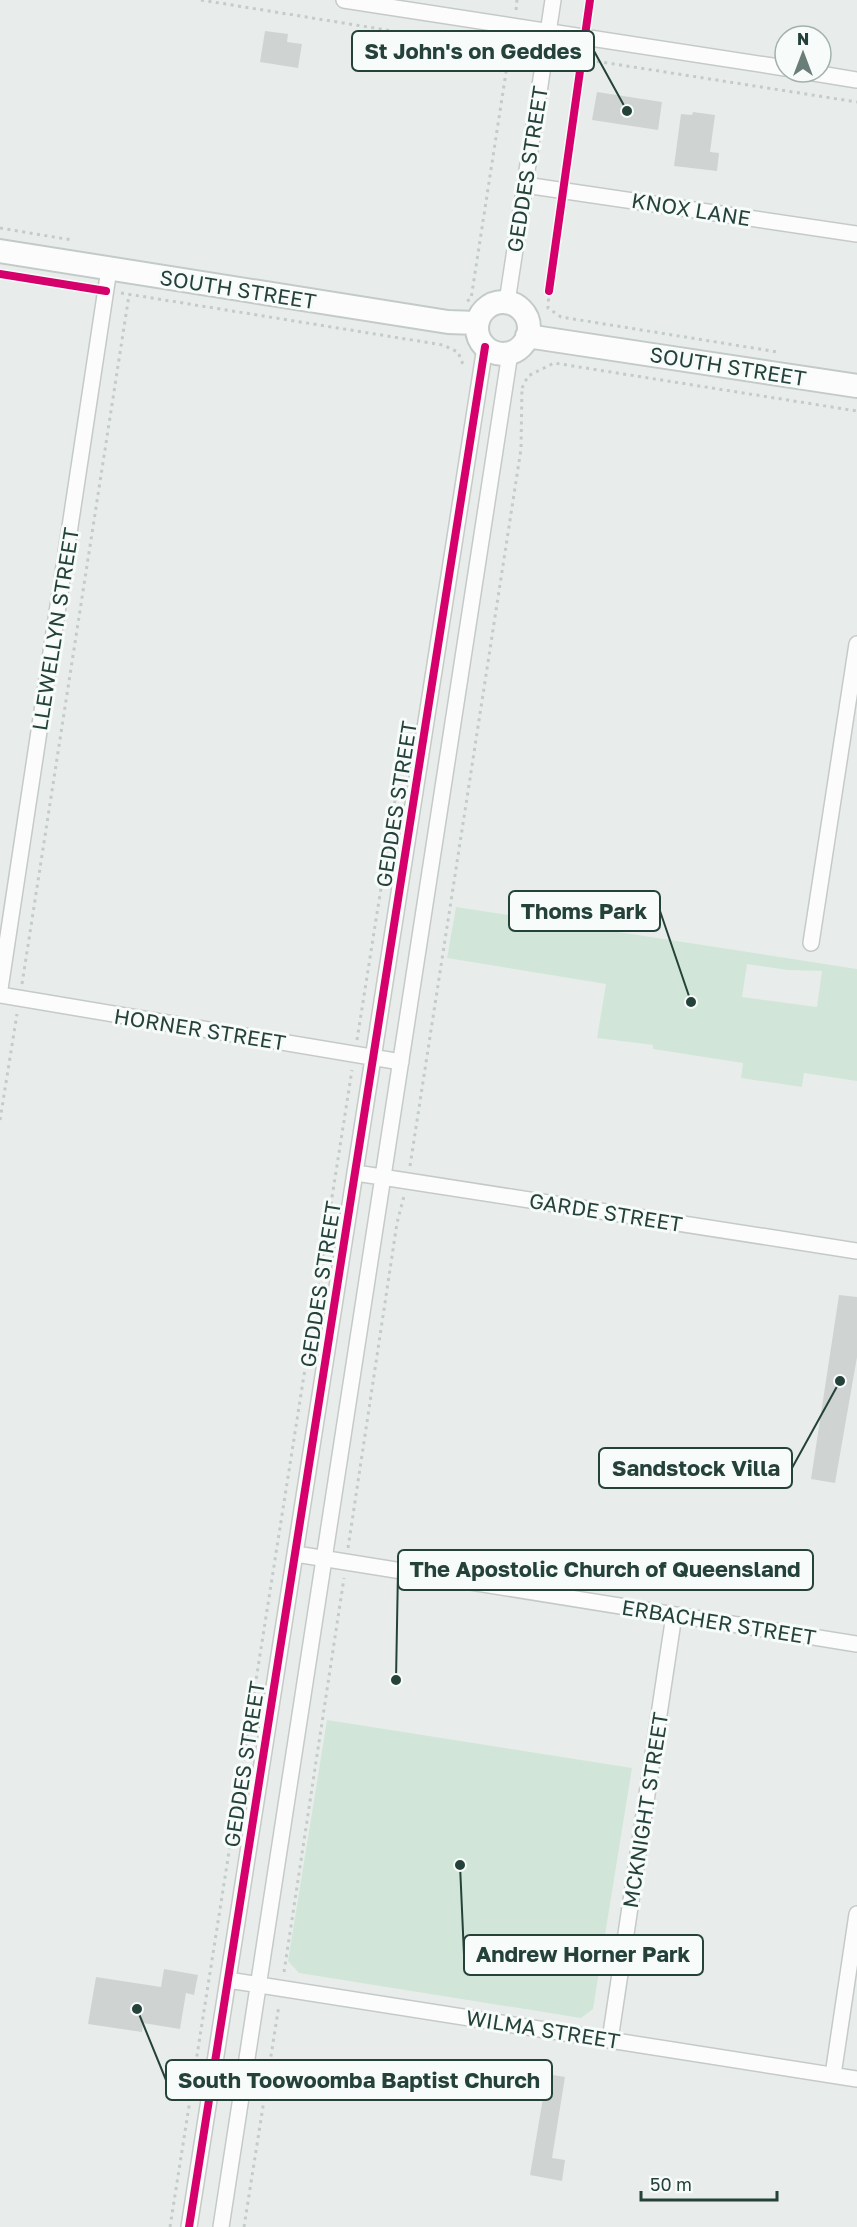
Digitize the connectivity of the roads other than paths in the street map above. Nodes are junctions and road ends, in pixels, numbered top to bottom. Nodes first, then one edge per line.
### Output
1 (344, 0) edge
2 (553, 0) edge
3 (549, 32) junction
4 (773, 66) edge
5 (833, 76) edge
6 (857, 80) edge
7 (525, 185) junction
8 (857, 234) edge
9 (0, 251) edge
10 (108, 280) junction
11 (507, 302) junction
12 (477, 323) junction
13 (527, 336) junction
14 (486, 347) junction
15 (510, 353) junction
16 (857, 386) edge
17 (442, 626) junction
18 (467, 630) junction
19 (857, 644) edge
20 (811, 943) dead end
21 (0, 989) edge
22 (0, 996) edge
23 (375, 1058) junction
24 (401, 1062) junction
25 (356, 1173) junction
26 (383, 1177) junction
27 (857, 1251) edge
28 (296, 1554) junction
29 (323, 1558) junction
30 (674, 1615) junction
31 (857, 1644) edge
32 (857, 1914) edge
33 (228, 1980) junction
34 (258, 1985) junction
35 (610, 2040) junction
36 (833, 2075) junction
37 (857, 2079) edge
38 (189, 2227) edge
39 (221, 2227) edge

1 - 3 street
2 - 3 street, GEDDES STREET
3 - 4 street
3 - 7 street, GEDDES STREET
5 - 6 street
7 - 8 street, KNOX LANE
7 - 11 street, GEDDES STREET
9 - 10 street, SOUTH STREET
10 - 12 street, SOUTH STREET
10 - 21 street, LLEWELLYN STREET
11 - 12 street
11 - 13 street
12 - 14 street
13 - 15 street
13 - 16 street, SOUTH STREET
14 - 15 street
14 - 17 street, GEDDES STREET
15 - 18 street, GEDDES STREET
17 - 18 street
17 - 23 street, GEDDES STREET
18 - 24 street, GEDDES STREET
19 - 20 street
22 - 23 street, HORNER STREET
23 - 24 street, HORNER STREET
23 - 25 street, GEDDES STREET
24 - 26 street, GEDDES STREET
25 - 26 street, GARDE STREET
25 - 28 street, GEDDES STREET
26 - 27 street, GARDE STREET
26 - 29 street, GEDDES STREET
28 - 29 street, ERBACHER STREET
28 - 33 street, GEDDES STREET
29 - 30 street, ERBACHER STREET
29 - 34 street, GEDDES STREET
30 - 31 street, ERBACHER STREET
30 - 35 street, MCKNIGHT STREET
32 - 36 street
33 - 34 street, WILMA STREET
33 - 38 street, GEDDES STREET
34 - 35 street, WILMA STREET
34 - 39 street, GEDDES STREET
35 - 36 street, WILMA STREET
36 - 37 street, WILMA STREET

